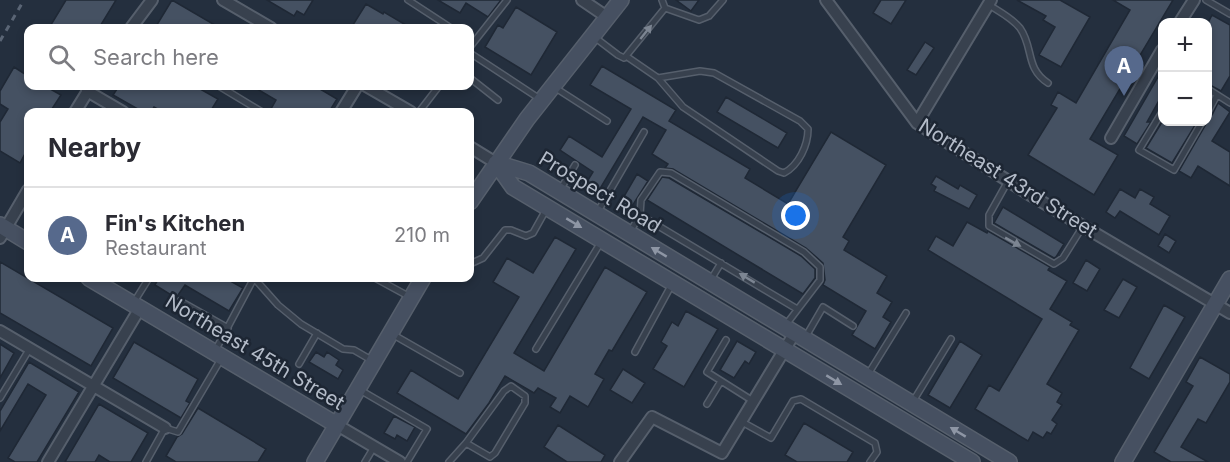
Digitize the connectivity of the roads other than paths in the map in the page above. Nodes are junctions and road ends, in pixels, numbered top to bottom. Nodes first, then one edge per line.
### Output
1 (152, 0) edge
2 (223, 0) edge
3 (408, 0) edge
4 (507, 0) edge
5 (582, 0) edge
6 (621, 0) edge
7 (662, 0) edge
8 (723, 0) edge
9 (826, 0) edge
10 (1194, 0) edge
11 (1206, 0) edge
12 (989, 2) edge
13 (665, 8) junction
14 (1230, 14) edge
15 (607, 17) junction
16 (1183, 18) edge
17 (134, 24) edge
18 (264, 24) edge
19 (445, 24) edge
20 (592, 36) junction
21 (474, 39) edge
22 (474, 56) edge
23 (626, 56) junction
24 (1158, 57) edge
25 (658, 78) junction
26 (474, 81) edge
27 (1048, 83) dead end
28 (552, 86) junction
29 (85, 90) edge
30 (90, 90) edge
31 (226, 90) edge
32 (355, 90) edge
33 (373, 90) edge
34 (437, 90) edge
35 (1212, 92) edge
36 (1217, 95) junction
37 (498, 100) dead end
38 (542, 100) junction
39 (1230, 103) edge
40 (1212, 104) edge
41 (77, 108) edge
42 (117, 108) edge
43 (255, 108) edge
44 (343, 108) edge
45 (404, 108) edge
46 (422, 108) edge
47 (1158, 119) edge
48 (607, 121) dead end
49 (917, 123) junction
50 (1200, 126) edge
51 (644, 132) dead end
52 (1111, 138) dead end
53 (474, 149) edge
54 (496, 163) junction
55 (575, 165) dead end
56 (1008, 181) junction
57 (559, 192) junction
58 (24, 196) edge
59 (474, 196) edge
60 (547, 207) junction
61 (596, 214) junction
62 (640, 215) junction
63 (1083, 226) junction
64 (2, 230) edge
65 (629, 234) junction
66 (24, 240) edge
67 (602, 240) junction
68 (474, 262) edge
69 (721, 263) junction
70 (1230, 279) edge
71 (96, 282) edge
72 (148, 282) edge
73 (252, 282) edge
74 (258, 282) edge
75 (382, 282) edge
76 (421, 282) edge
77 (709, 282) junction
78 (673, 283) junction
79 (411, 298) junction
80 (180, 301) dead end
81 (1215, 305) junction
82 (137, 306) junction
83 (797, 309) junction
84 (906, 313) dead end
85 (1230, 313) edge
86 (853, 326) dead end
87 (228, 328) junction
88 (0, 331) edge
89 (317, 333) junction
90 (391, 333) junction
91 (794, 334) junction
92 (951, 339) dead end
93 (726, 340) dead end
94 (30, 348) junction
95 (536, 349) dead end
96 (784, 350) junction
97 (635, 351) dead end
98 (219, 354) junction
99 (375, 362) junction
100 (299, 364) dead end
101 (460, 373) dead end
102 (867, 377) junction
103 (721, 381) junction
104 (95, 386) junction
105 (358, 389) junction
106 (0, 398) edge
107 (754, 402) junction
108 (707, 404) dead end
109 (911, 404) junction
110 (742, 422) junction
111 (337, 425) junction
112 (165, 428) junction
113 (466, 443) junction
114 (374, 447) junction
115 (48, 462) edge
116 (146, 462) edge
117 (315, 462) edge
118 (365, 462) edge
119 (400, 462) edge
120 (406, 462) edge
121 (449, 462) edge
122 (620, 462) edge
123 (870, 462) edge
124 (972, 462) edge
125 (1009, 462) edge
126 (1123, 462) edge

1 - 17 street
2 - 18 street
3 - 19 lane
4 - 21 lane
5 - 15 street
6 - 15 main road
7 - 13 lane
8 - 13 lane
9 - 49 street, Northeast 43rd Street
10 - 16 street
11 - 14 lane
12 - 27 lane
12 - 49 street
23 -> 13 lane
15 - 20 main road
20 - 23 lane
20 - 28 main road
22 - 38 lane
23 - 25 lane
24 - 52 street
25 - 25 lane
26 - 37 lane
28 - 38 main road
28 - 48 lane
29 - 41 street
30 - 42 street
31 - 43 lane
32 - 44 street
33 - 45 street
34 - 46 lane
35 - 36 lane
36 - 39 lane
36 - 40 lane
38 - 54 main road
47 - 50 lane
49 - 56 street, Northeast 43rd Street
51 - 61 lane
53 - 54 street
54 - 57 main road, Prospect Road
54 - 59 main road
54 - 60 main road, Prospect Road
55 - 57 lane
56 - 63 street, Northeast 43rd Street
56 -> 63 lane
57 - 61 main road, Prospect Road
58 - 64 street
60 -> 67 main road, Prospect Road
60 - 68 lane
61 - 65 main road, Prospect Road
62 - 65 lane
62 - 69 lane
62 - 83 lane
63 - 81 street, Northeast 43rd Street
64 - 66 main road
77 -> 65 main road, Prospect Road
67 - 78 main road, Prospect Road
67 - 95 lane
69 - 77 lane
83 -> 69 lane
70 - 81 main road
71 - 82 main road, Northeast 45th Street
72 - 82 lane
73 - 87 lane
74 - 89 lane
75 - 79 lane
76 - 79 main road
77 - 91 main road, Prospect Road
78 - 96 main road, Prospect Road
78 - 97 lane
79 - 90 main road
80 - 87 lane
81 - 85 street, Northeast 43rd Street
81 - 126 main road
82 - 98 main road, Northeast 45th Street
82 - 104 street
83 - 91 lane
84 - 102 lane
86 - 91 lane
87 - 98 lane
88 - 94 street
89 - 99 lane
89 - 100 lane
90 - 99 main road
90 - 101 lane
91 - 96 street
91 - 102 main road, Prospect Road
92 - 109 lane
93 - 103 lane
94 - 104 street
94 - 106 lane
96 - 107 street
96 -> 124 main road, Prospect Road
98 - 111 main road, Northeast 45th Street
98 - 112 lane
99 - 105 main road
102 - 109 main road, Prospect Road
103 - 107 lane
103 - 108 lane
104 - 112 street
104 - 115 street
105 - 111 main road
105 - 120 lane
107 - 110 street
125 -> 109 main road, Prospect Road
110 - 122 street
110 - 123 lane
111 - 114 street, Northeast 45th Street
111 - 117 main road
112 - 116 lane
113 - 113 lane
113 - 121 lane
114 - 118 lane
114 - 119 street, Northeast 45th Street

